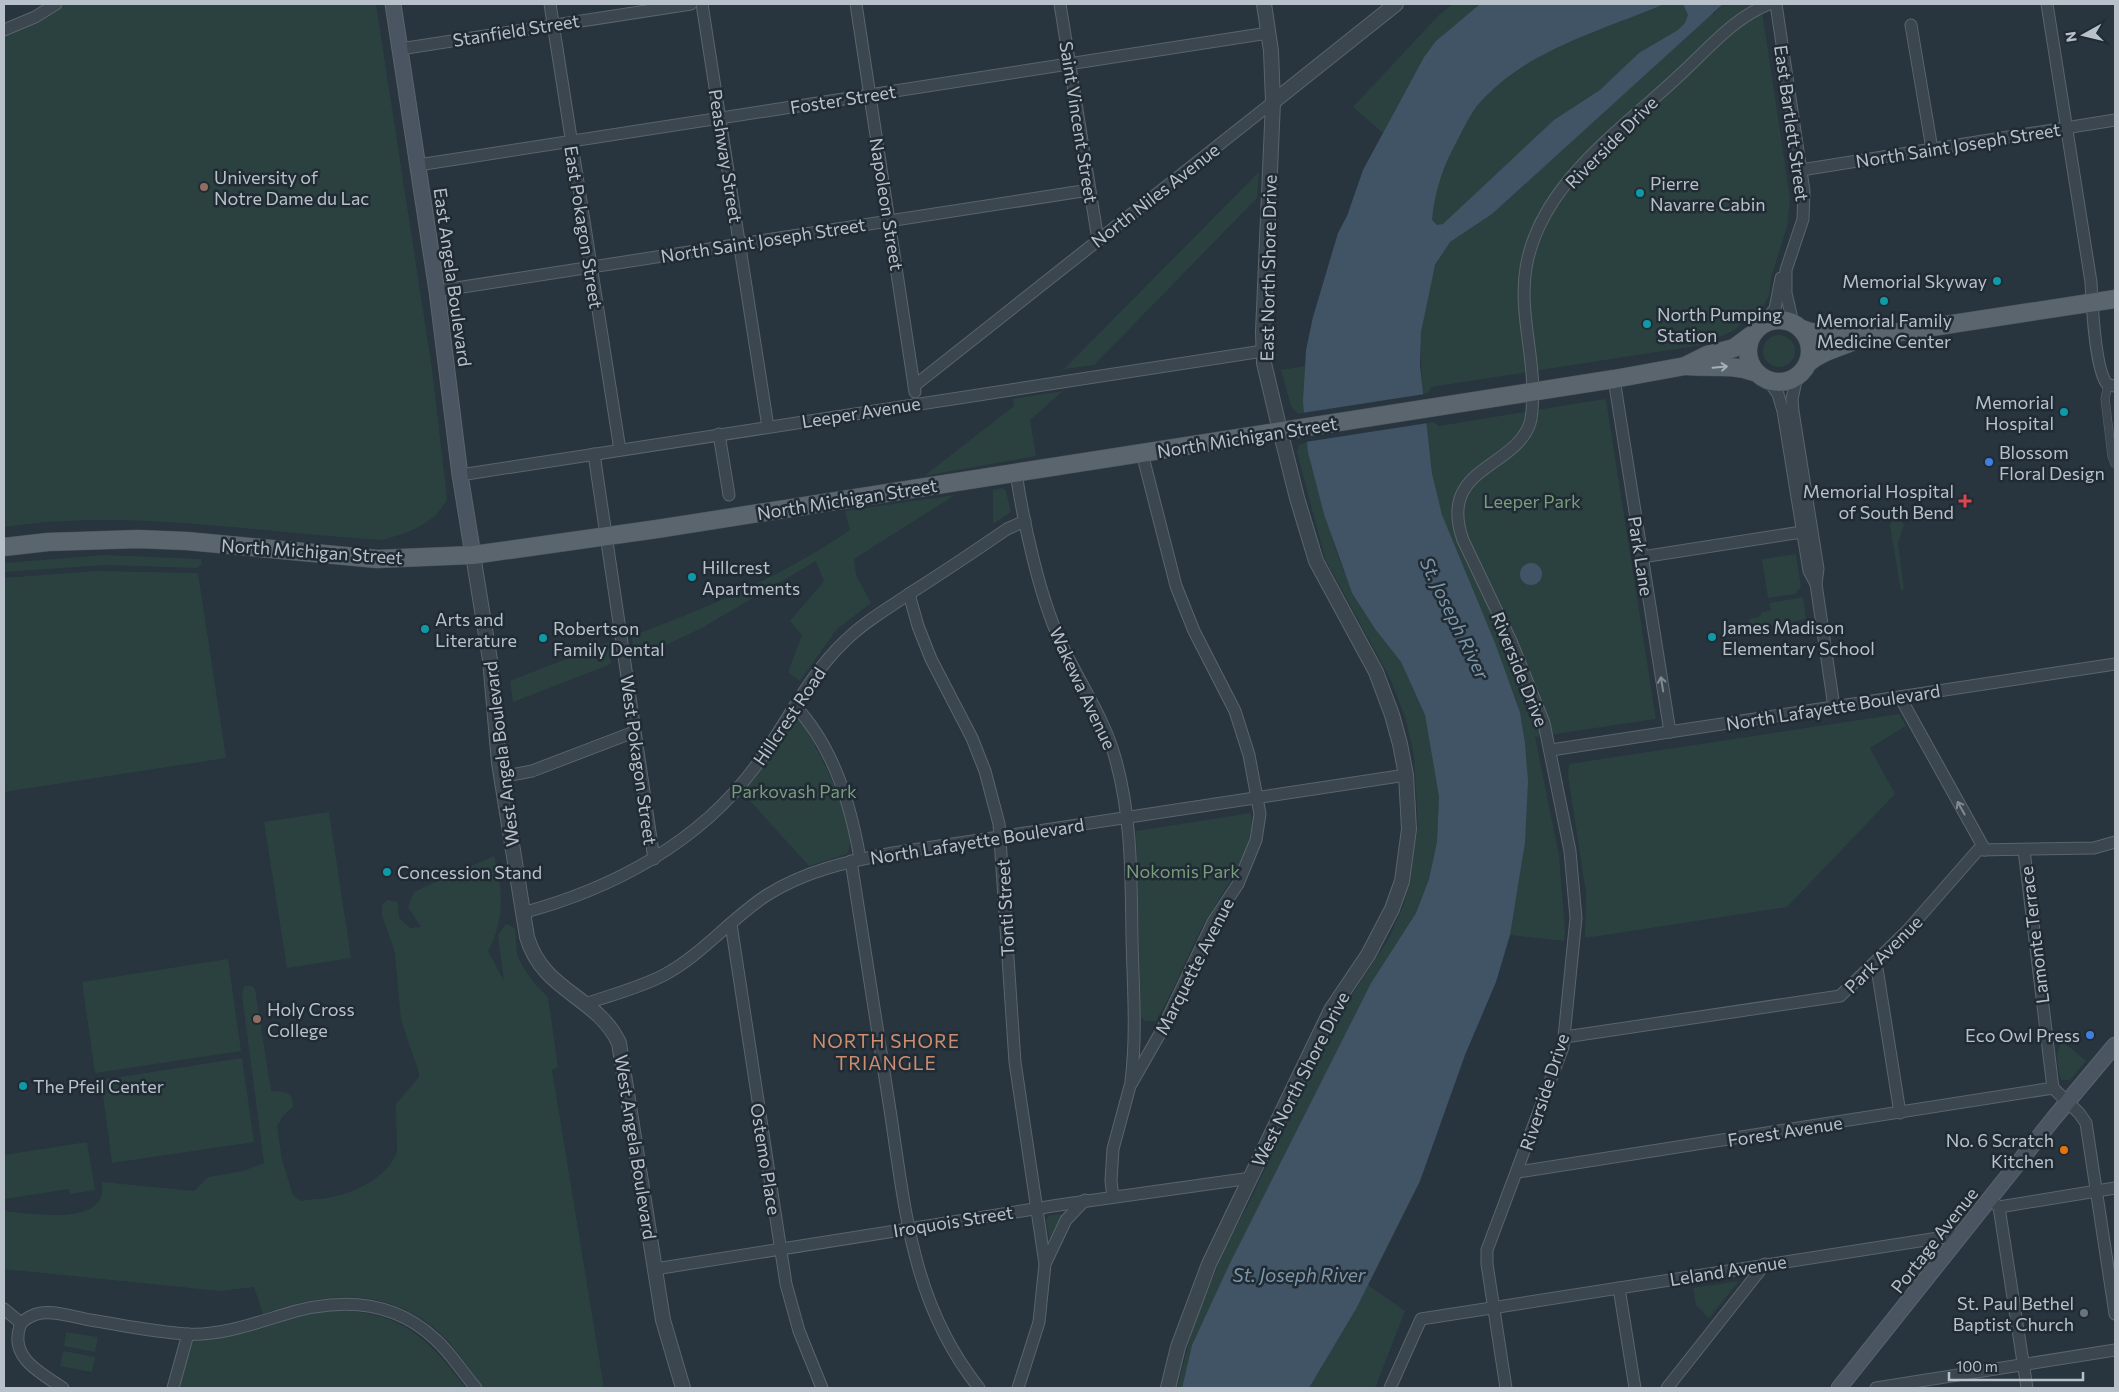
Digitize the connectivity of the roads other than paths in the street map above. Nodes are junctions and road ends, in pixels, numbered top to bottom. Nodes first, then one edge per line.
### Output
1 (56, 4) edge
2 (393, 4) edge
3 (550, 4) edge
4 (691, 4) edge
5 (702, 4) edge
6 (856, 4) edge
7 (1060, 4) edge
8 (1264, 4) edge
9 (1396, 4) edge
10 (1769, 4) edge
11 (1776, 4) edge
12 (2047, 4) edge
13 (553, 24) junction
14 (1911, 25) dead end
15 (4, 30) edge
16 (1268, 33) junction
17 (400, 49) junction
18 (1069, 64) junction
19 (870, 94) junction
20 (1273, 102) junction
21 (720, 118) junction
22 (2115, 120) edge
23 (2067, 128) junction
24 (571, 141) junction
25 (1932, 149) junction
26 (418, 164) junction
27 (1802, 170) junction
28 (1089, 190) junction
29 (890, 220) junction
30 (1098, 240) junction
31 (740, 244) junction
32 (591, 268) junction
33 (1786, 270) junction
34 (437, 291) junction
35 (2115, 299) edge
36 (2092, 302) junction
37 (1763, 323) junction
38 (1798, 326) junction
39 (1750, 336) junction
40 (1861, 338) junction
41 (1263, 351) junction
42 (1685, 366) junction
43 (1803, 370) junction
44 (1761, 376) junction
45 (1614, 379) junction
46 (2112, 385) edge
47 (914, 386) junction
48 (1532, 391) junction
49 (917, 404) junction
50 (768, 427) junction
51 (1280, 432) junction
52 (720, 434) junction
53 (620, 450) junction
54 (1142, 453) junction
55 (594, 454) junction
56 (2115, 464) edge
57 (1016, 473) junction
58 (460, 475) junction
59 (729, 495) dead end
60 (1025, 521) junction
61 (1807, 531) junction
62 (607, 536) junction
63 (4, 547) edge
64 (473, 555) junction
65 (1642, 557) junction
66 (909, 594) junction
67 (2115, 664) edge
68 (1900, 697) junction
69 (795, 706) junction
70 (1834, 707) junction
71 (634, 732) junction
72 (1670, 732) junction
73 (1551, 750) junction
74 (1406, 775) junction
75 (501, 777) junction
76 (1258, 797) junction
77 (1128, 817) junction
78 (1000, 837) junction
79 (2115, 842) edge
80 (1985, 850) junction
81 (2024, 850) junction
82 (654, 859) junction
83 (856, 860) junction
84 (522, 913) junction
85 (731, 924) junction
86 (1876, 962) junction
87 (585, 1004) junction
88 (1565, 1037) junction
89 (2115, 1045) edge
90 (1130, 1086) junction
91 (2053, 1088) junction
92 (2068, 1102) junction
93 (1900, 1112) junction
94 (1518, 1172) junction
95 (1251, 1178) junction
96 (2115, 1188) edge
97 (2096, 1191) junction
98 (1113, 1196) junction
99 (1085, 1200) junction
100 (1994, 1203) junction
101 (1038, 1208) junction
102 (908, 1228) junction
103 (1964, 1234) junction
104 (780, 1249) junction
105 (1045, 1264) junction
106 (1766, 1264) junction
107 (655, 1269) junction
108 (1619, 1288) junction
109 (1494, 1308) junction
110 (4, 1309) edge
111 (2115, 1314) edge
112 (21, 1323) junction
113 (188, 1334) junction
114 (2115, 1350) edge
115 (2023, 1365) junction
116 (63, 1388) edge
117 (173, 1388) edge
118 (476, 1388) edge
119 (683, 1388) edge
120 (822, 1388) edge
121 (979, 1388) edge
122 (1018, 1388) edge
123 (1168, 1388) edge
124 (1390, 1388) edge
125 (1506, 1388) edge
126 (1635, 1388) edge
127 (1667, 1388) edge
128 (1840, 1388) edge
129 (1876, 1388) edge
130 (2027, 1388) edge

1 - 15 street
2 - 17 main road, East Angela Boulevard
3 - 13 street, East Pokagon Street
4 - 13 street, Stanfield Street
5 - 21 street, Peashway Street
6 - 19 street, Napoleon Street
7 - 18 street, Saint Vincent Street
8 - 16 street, East North Shore Drive
9 - 20 street, North Niles Avenue
10 - 48 street, Riverside Drive
11 - 27 street, East Bartlett Street
12 - 23 street
13 - 17 street, Stanfield Street
13 - 24 street, East Pokagon Street
14 - 25 street
16 - 18 street, Foster Street
16 - 20 street, East North Shore Drive
17 - 26 main road, East Angela Boulevard
18 - 19 street, Foster Street
18 - 28 street, Saint Vincent Street
19 - 21 street, Foster Street
19 - 29 street, Napoleon Street
20 - 30 street, North Niles Avenue
20 - 41 street, East North Shore Drive
21 - 24 street, Foster Street
21 - 31 street, Peashway Street
22 - 23 street, North Saint Joseph Street
23 - 25 street, North Saint Joseph Street
23 - 36 street
24 - 26 street, Foster Street
24 - 32 street, East Pokagon Street
25 - 27 street, North Saint Joseph Street
26 - 34 main road, East Angela Boulevard
27 - 33 street, East Bartlett Street
28 - 29 street, North Saint Joseph Street
28 - 30 street, Saint Vincent Street
29 - 31 street, North Saint Joseph Street
29 - 47 street, Napoleon Street
30 - 47 street, North Niles Avenue
31 - 32 street, North Saint Joseph Street
31 - 50 street, Peashway Street
32 - 34 street, North Saint Joseph Street
32 - 53 street, East Pokagon Street
33 - 37 street, East Bartlett Street
33 - 38 street, East Bartlett Street
34 - 58 main road, East Angela Boulevard
35 - 36 main road
36 - 40 main road
36 - 46 street
37 - 38 main road
37 - 39 main road
38 - 40 main road
38 - 43 main road
39 - 42 main road, North Michigan Street
39 - 44 main road
40 - 43 main road
41 - 49 street, Leeper Avenue
41 - 51 street, East North Shore Drive
42 -> 44 main road, North Michigan Street
42 - 45 main road, North Michigan Street
43 - 44 main road
43 - 61 street
44 - 61 street
45 - 48 main road, North Michigan Street
45 - 65 street, Park Lane
46 - 56 street
47 - 49 street, Napoleon Street
48 - 51 main road, North Michigan Street
48 - 73 street, Riverside Drive
49 - 50 street, Leeper Avenue
50 - 52 street, Leeper Avenue
51 - 54 main road, North Michigan Street
51 - 74 street, West North Shore Drive
52 - 53 street, Leeper Avenue
52 - 59 street
53 - 55 street, Leeper Avenue
54 - 57 main road, North Michigan Street
54 - 76 street, Marquette Avenue
55 - 58 street, Leeper Avenue
55 - 62 street, West Pokagon Street
57 - 60 street, Wakewa Avenue
57 - 62 main road, North Michigan Street
58 - 64 main road, East Angela Boulevard
60 - 66 street, Hillcrest Road
60 - 77 street, Wakewa Avenue
61 - 65 street
61 - 70 street
62 - 64 main road, North Michigan Street
62 - 71 street, West Pokagon Street
63 - 64 main road, North Michigan Street
64 - 75 street, West Angela Boulevard
72 -> 65 street, Park Lane
66 - 69 street, Hillcrest Road
66 - 78 street, Tonti Street
67 - 68 street, North Lafayette Boulevard
68 - 70 street, North Lafayette Boulevard
80 -> 68 street
69 - 82 street, Hillcrest Road
69 - 83 street
70 - 72 street, North Lafayette Boulevard
71 - 75 street
71 - 82 street, West Pokagon Street
72 - 73 street, North Lafayette Boulevard
73 - 88 street, Riverside Drive
74 - 76 street, North Lafayette Boulevard
74 - 95 street, West North Shore Drive
75 - 84 street, West Angela Boulevard
76 - 77 street, North Lafayette Boulevard
76 - 90 street, Marquette Avenue
77 - 78 street, North Lafayette Boulevard
77 - 90 street, Wakewa Avenue
78 - 83 street, North Lafayette Boulevard
78 - 101 street, Tonti Street
79 - 81 street
80 - 81 street
80 - 86 street, Park Avenue
81 - 91 street, Lamonte Terrace
82 - 84 street, Hillcrest Road
83 - 85 street, North Lafayette Boulevard
83 - 102 street
84 - 87 street, West Angela Boulevard
85 - 87 street, North Lafayette Boulevard
85 - 104 street, Ostemo Place
86 - 88 street, Park Avenue
86 - 93 street
87 - 107 street, West Angela Boulevard
88 - 94 street, Riverside Drive
89 - 92 main road, Portage Avenue
90 - 98 street, Marquette Avenue
91 - 92 street
91 - 93 street, Forest Avenue
92 - 97 street
92 - 100 main road, Portage Avenue
93 - 94 street, Forest Avenue
94 - 109 street, Riverside Drive
95 - 98 street, Iroquois Street
95 - 123 street, West North Shore Drive
96 - 97 street
97 - 100 street
97 - 111 street
98 - 99 street, Iroquois Street
99 - 101 street, Iroquois Street
99 - 105 street
100 - 103 main road, Portage Avenue
100 - 115 street
101 - 102 street, Iroquois Street
101 - 105 street
102 - 104 street, Iroquois Street
102 - 121 street
103 - 106 street, Leland Avenue
103 - 128 main road, Portage Avenue
104 - 107 street, Iroquois Street
104 - 120 street, Ostemo Place
105 - 122 street
106 - 108 street, Leland Avenue
106 - 127 street
107 - 119 street, West Angela Boulevard
108 - 109 street, Leland Avenue
108 - 126 street
109 - 124 street
109 - 125 street, Riverside Drive
110 - 112 street
112 - 113 street
112 - 116 street
113 - 117 street
113 - 118 street
114 - 115 street
115 - 129 street
115 - 130 street

